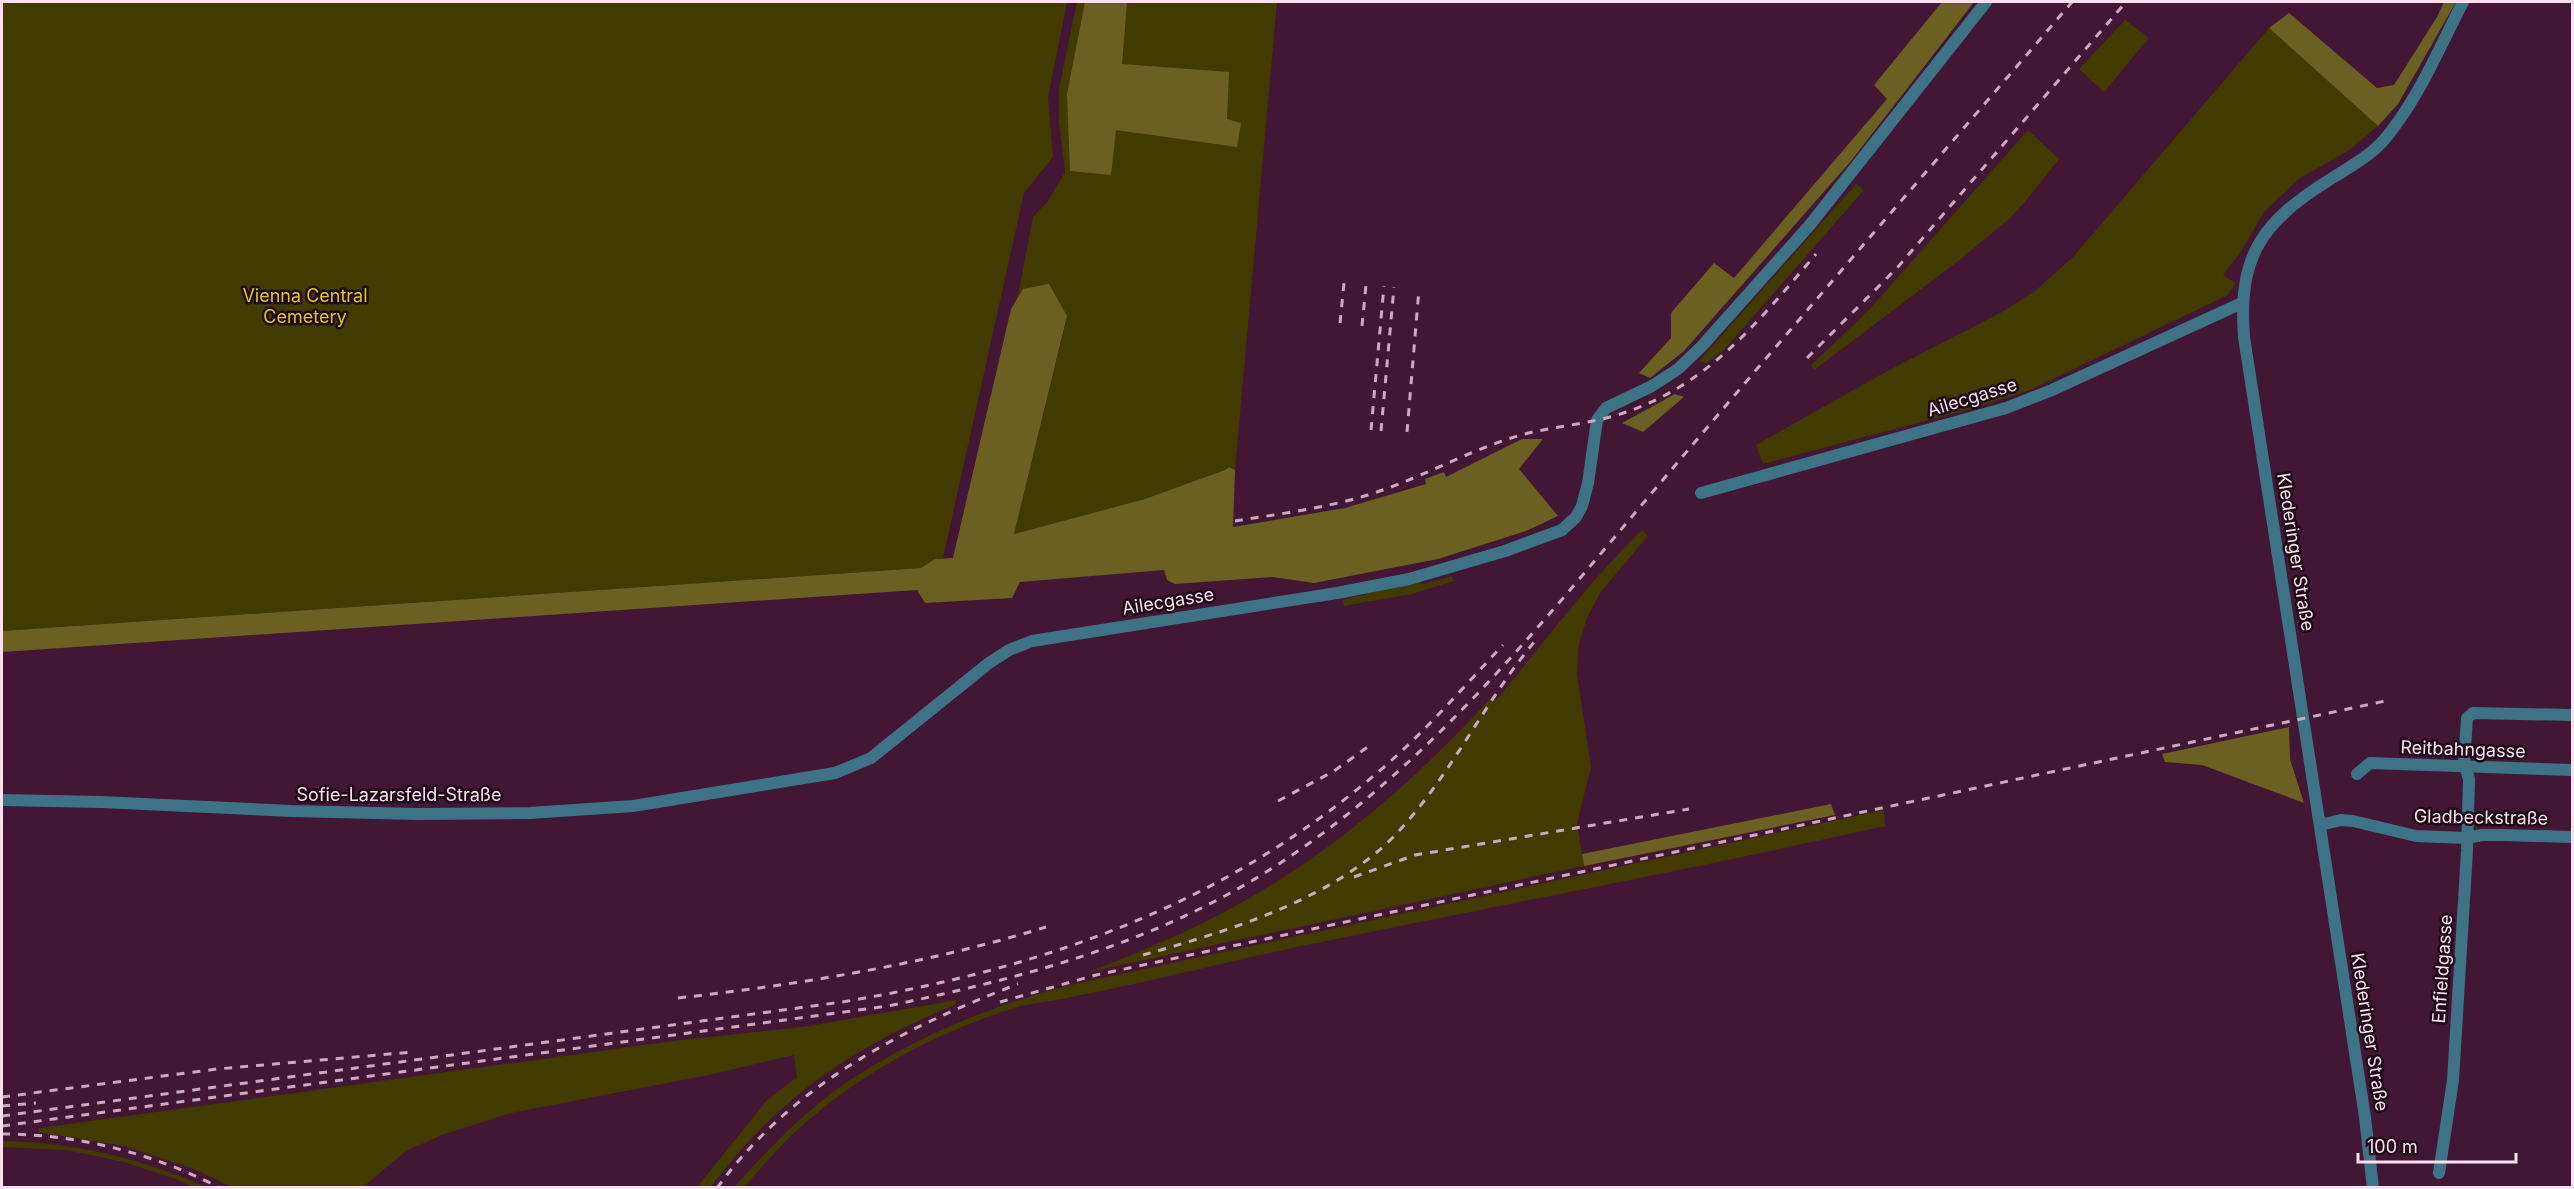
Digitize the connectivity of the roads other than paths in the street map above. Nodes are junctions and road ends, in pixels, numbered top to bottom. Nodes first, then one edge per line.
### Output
1 (1986, 2) edge
2 (2463, 2) edge
3 (2242, 303) junction
4 (1701, 493) dead end
5 (2572, 715) edge
6 (2466, 767) junction
7 (2572, 770) edge
8 (2357, 774) dead end
9 (794, 781) joint
10 (2, 800) edge
11 (2320, 825) junction
12 (2572, 837) edge
13 (2466, 838) junction
14 (2439, 1173) dead end
15 (2373, 1188) edge

1 - 9 street, Ailecgasse
2 - 3 street, Klederinger Straße
3 - 4 street, Ailecgasse
3 - 11 street, Klederinger Straße
5 - 6 street, Enfieldgasse
6 - 7 street, Reitbahngasse
6 - 8 street, Reitbahngasse
6 - 13 street, Enfieldgasse
9 - 10 street, Sofie-Lazarsfeld-Straße
11 - 13 street, Gladbeckstraße
11 - 15 street, Klederinger Straße
12 - 13 street, Gladbeckstraße
13 - 14 street, Enfieldgasse

